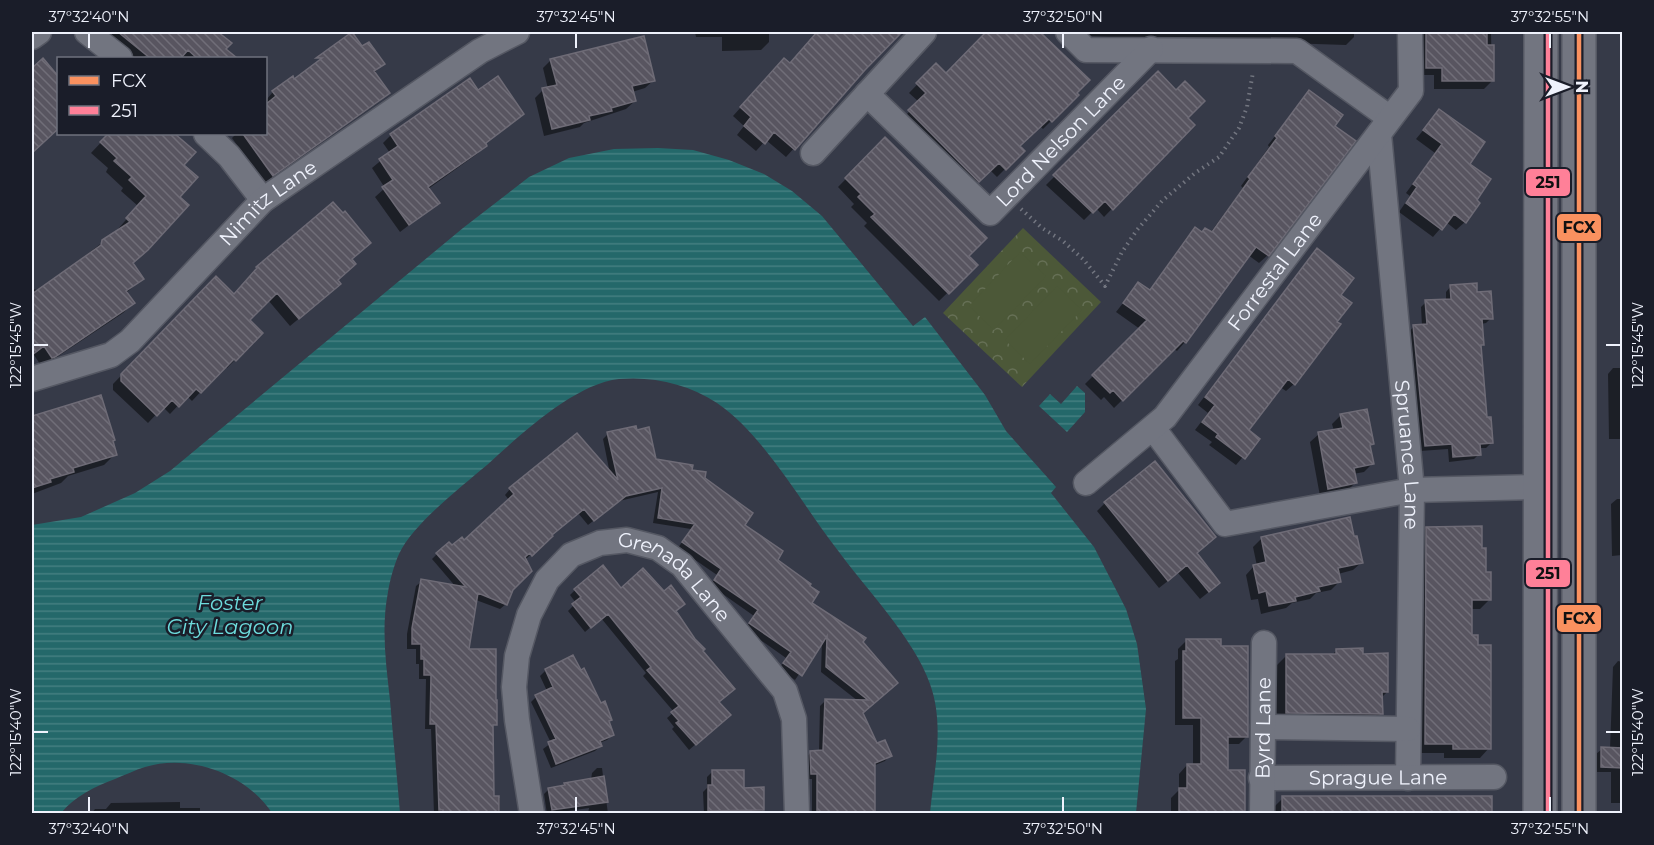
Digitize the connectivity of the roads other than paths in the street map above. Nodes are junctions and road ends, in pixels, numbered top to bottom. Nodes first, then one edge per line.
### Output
1 (39, 32) edge
2 (87, 32) edge
3 (517, 32) edge
4 (924, 32) edge
5 (1068, 32) edge
6 (1410, 32) edge
7 (1541, 32) edge
8 (1579, 32) edge
9 (32, 37) edge
10 (1151, 49) junction
11 (119, 57) edge
12 (867, 94) junction
13 (1385, 126) junction
14 (207, 135) edge
15 (813, 153) dead end
16 (262, 200) junction
17 (32, 379) edge
18 (1153, 428) junction
19 (1086, 483) dead end
20 (1540, 487) junction
21 (1412, 490) junction
22 (1264, 643) dead end
23 (1263, 727) junction
24 (1408, 729) junction
25 (1494, 777) dead end
26 (1261, 778) junction
27 (1408, 778) junction
28 (532, 813) edge
29 (797, 813) edge
30 (1262, 813) edge
31 (1540, 813) edge
32 (1579, 813) edge

1 - 9 street
2 - 11 street
3 - 16 street, Nimitz Lane
4 - 12 street
5 - 10 street
6 - 13 street, Forrestal Lane
7 - 20 main road
8 - 32 main road
10 - 12 street, Lord Nelson Lane
10 - 13 street
12 - 15 street
13 - 18 street, Forrestal Lane
13 - 21 street, Spruance Lane
14 - 16 street
16 - 17 street, Nimitz Lane
18 - 19 street, Forrestal Lane
18 - 21 street
20 - 21 street
20 - 31 main road
21 - 24 street, Spruance Lane
22 - 23 street, Byrd Lane
23 - 24 street
23 - 26 street, Byrd Lane
24 - 27 street, Spruance Lane
25 - 27 street, Sprague Lane
26 - 27 street, Sprague Lane
26 - 30 street, Byrd Lane
28 - 29 street, Grenada Lane

